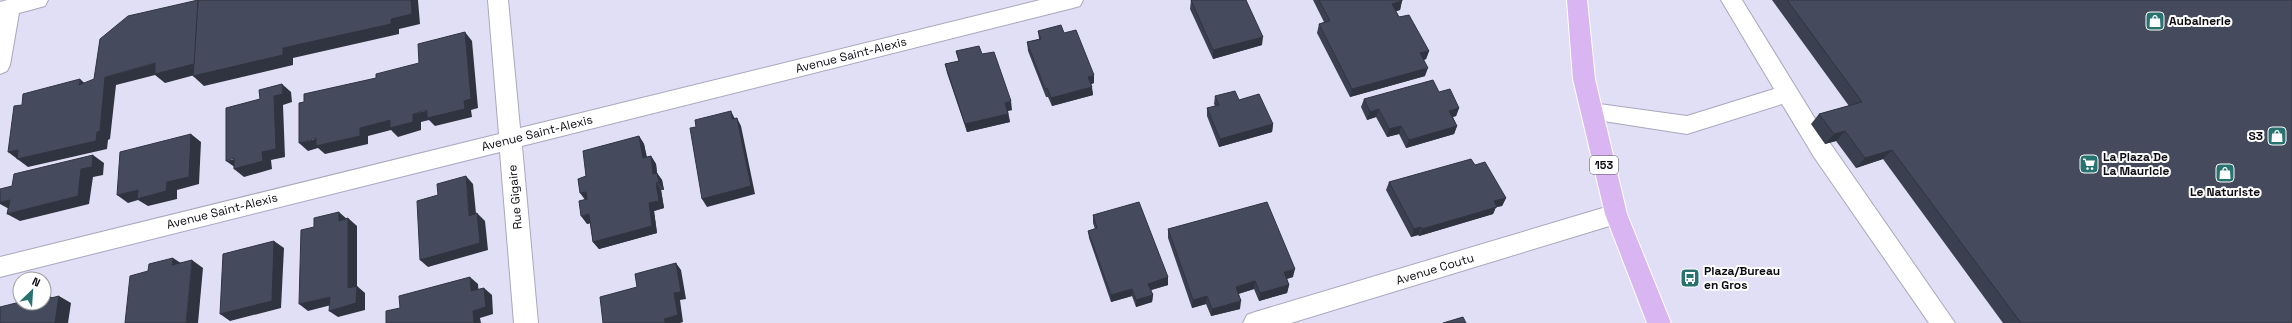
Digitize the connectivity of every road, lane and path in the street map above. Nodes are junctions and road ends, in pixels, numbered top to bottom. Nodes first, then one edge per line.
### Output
1 (38, 0) edge
2 (498, 0) edge
3 (1073, 0) edge
4 (1577, 0) edge
5 (1731, 0) edge
6 (5, 9) edge
7 (0, 64) edge
8 (1788, 93) junction
9 (1592, 112) junction
10 (510, 140) junction
11 (1616, 214) junction
12 (0, 267) edge
13 (526, 323) edge
14 (1255, 323) edge
15 (1659, 323) edge
16 (1943, 323) edge

1 - 6 street
2 - 10 street, Rue Gigaire
3 - 10 street, Avenue Saint-Alexis
4 - 9 main road, 153
5 - 8 street
6 - 7 street
8 - 9 street
8 - 16 street
9 - 11 main road, 153
10 - 12 street, Avenue Saint-Alexis
10 - 13 street, Rue Gigaire
11 - 14 street, Avenue Coutu
11 - 15 main road, 153

